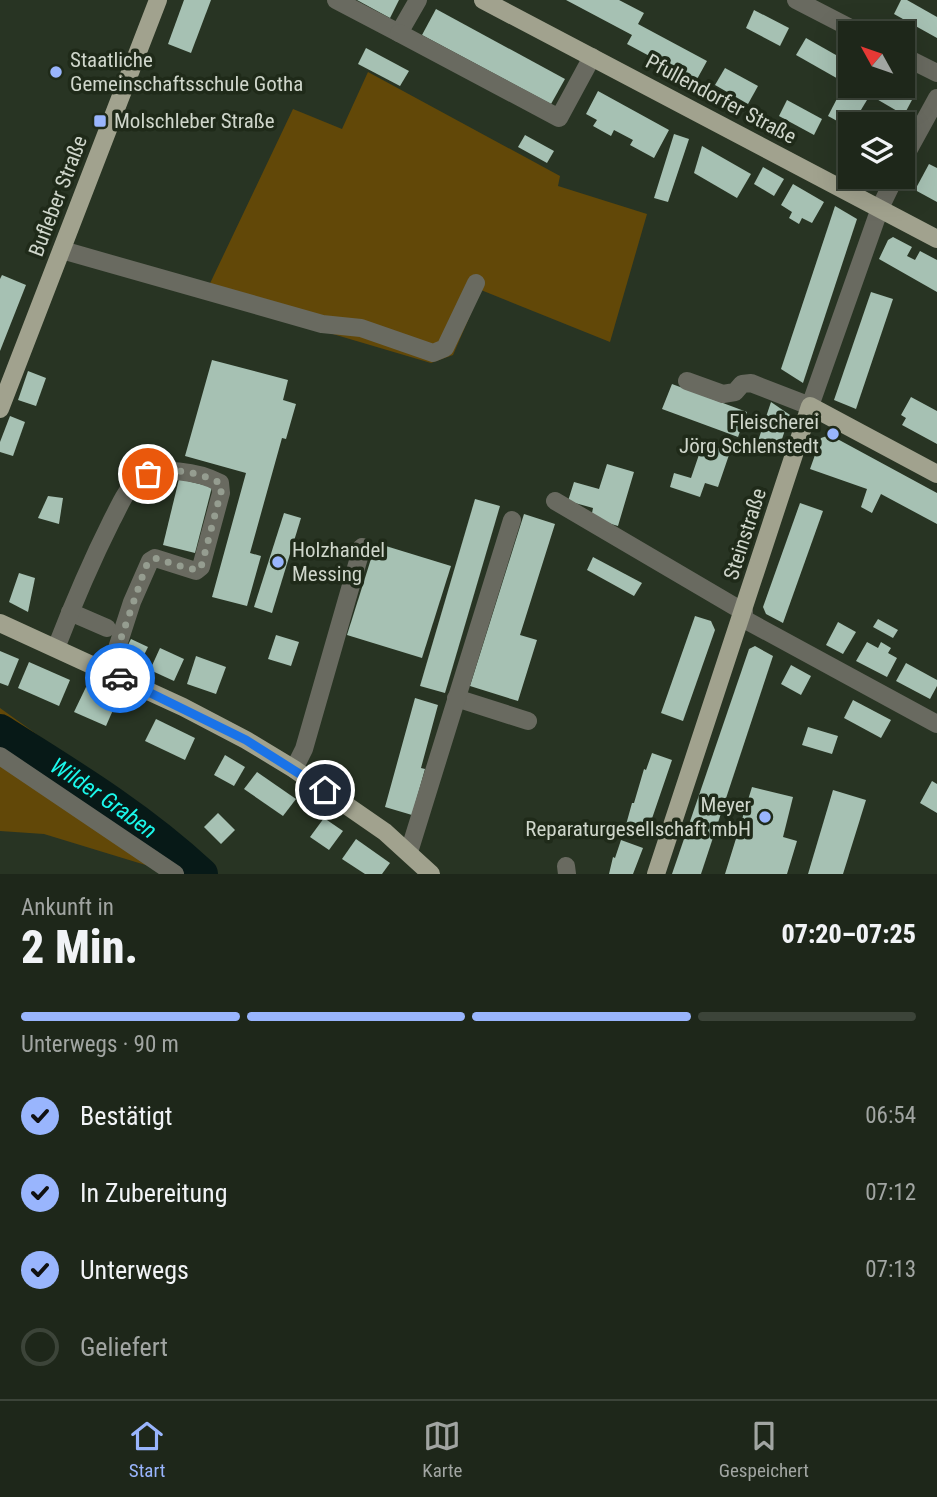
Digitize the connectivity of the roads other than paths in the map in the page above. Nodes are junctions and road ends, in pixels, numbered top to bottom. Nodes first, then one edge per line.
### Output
1 (158, 0) edge
2 (336, 0) edge
3 (418, 0) edge
4 (483, 0) edge
5 (796, 0) edge
6 (838, 22) edge
7 (399, 33) junction
8 (592, 57) junction
9 (915, 61) edge
10 (937, 73) edge
11 (937, 98) edge
12 (915, 138) edge
13 (889, 189) edge
14 (880, 208) junction
15 (937, 239) edge
16 (62, 250) junction
17 (476, 284) dead end
18 (687, 381) dead end
19 (810, 406) junction
20 (0, 409) edge
21 (937, 474) edge
22 (555, 501) dead end
23 (512, 520) dead end
24 (362, 547) dead end
25 (70, 612) junction
26 (743, 615) junction
27 (0, 623) edge
28 (107, 628) dead end
29 (56, 648) junction
30 (109, 673) junction
31 (456, 698) junction
32 (528, 721) dead end
33 (937, 724) edge
34 (0, 756) edge
35 (293, 769) junction
36 (409, 852) junction
37 (175, 874) edge
38 (431, 874) edge
39 (656, 874) edge

1 - 16 main road, Bufleber Straße
2 - 7 street
3 - 7 street
4 - 8 main road, Pfullendorfer Straße
5 - 6 street
7 - 8 street
8 - 14 main road, Pfullendorfer Straße
9 - 10 street
11 - 12 street
13 - 14 street, Steinstraße
14 - 15 main road, Pfullendorfer Straße
14 - 19 street, Steinstraße
16 - 17 street
16 - 20 main road, Bufleber Straße
18 - 19 street
19 - 21 main road
19 - 26 main road, Steinstraße
22 - 26 street
23 - 31 street
24 - 35 street
25 - 28 street
25 - 29 street
25 - 30 street
26 - 33 street
26 - 39 main road, Steinstraße
27 - 29 main road
29 - 30 main road
30 - 35 main road
31 - 32 street
31 - 36 street
34 - 37 street
35 - 36 main road
36 - 38 main road

